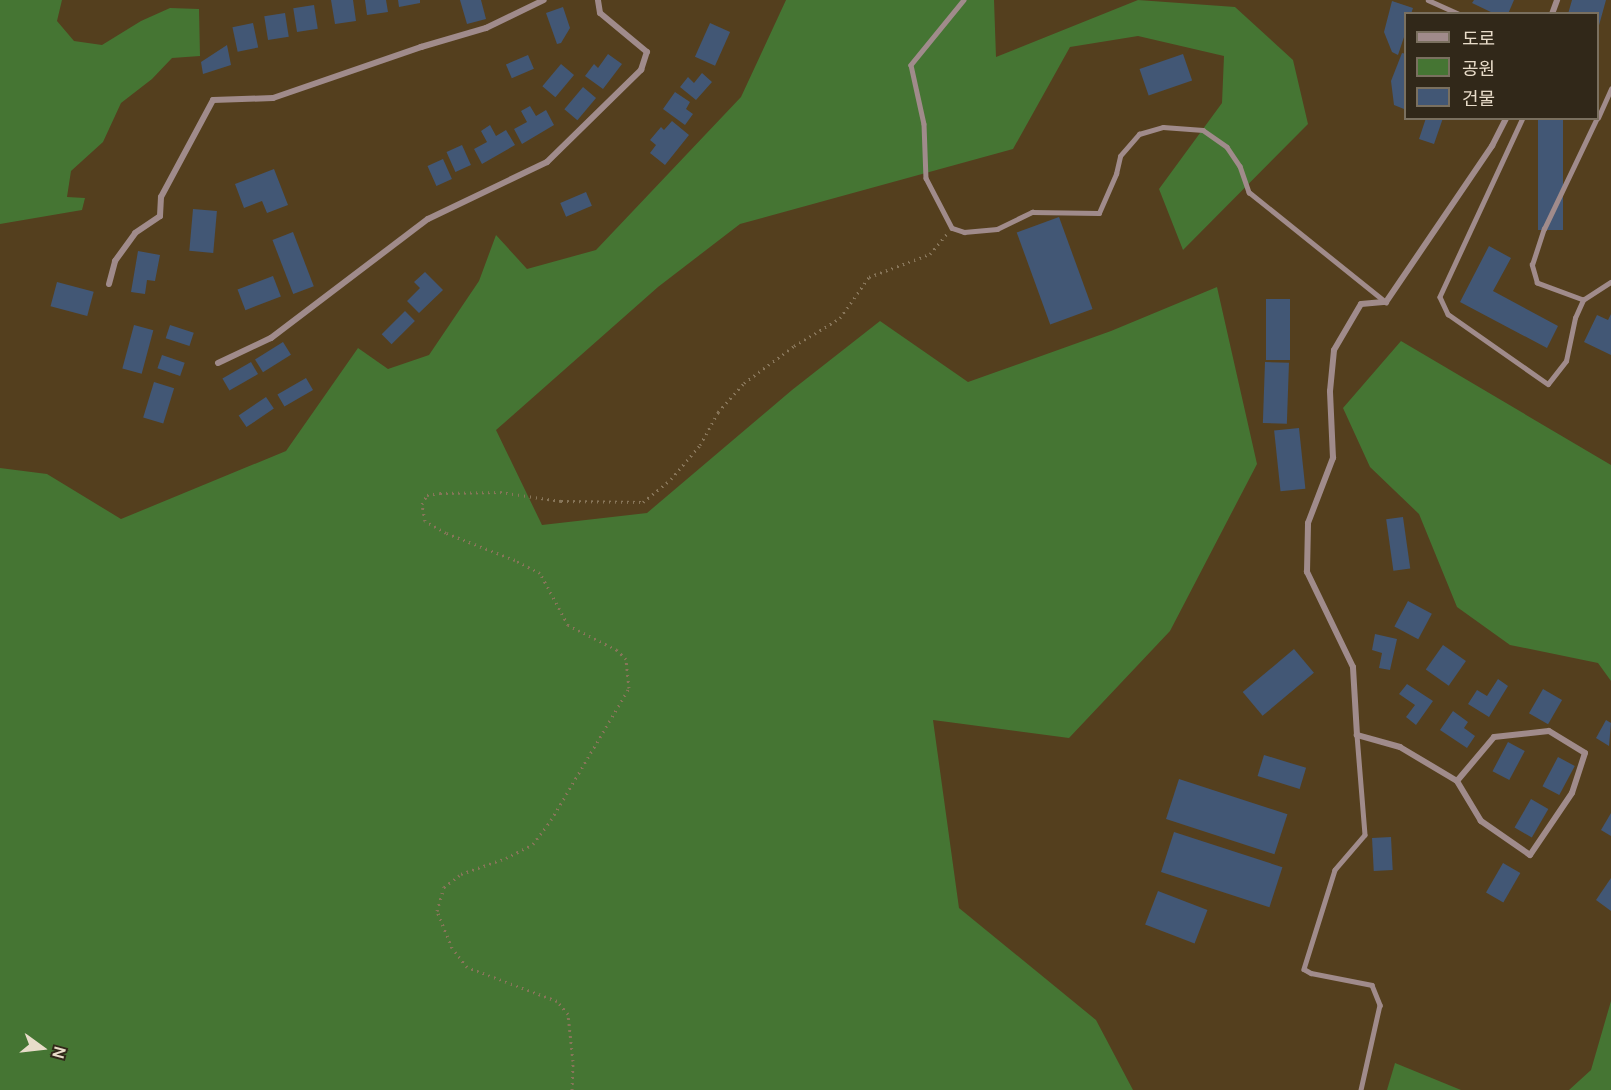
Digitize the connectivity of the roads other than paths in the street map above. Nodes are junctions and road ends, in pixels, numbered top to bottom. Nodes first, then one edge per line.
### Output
1 (544, 0) edge
2 (598, 0) edge
3 (964, 0) edge
4 (1428, 0) edge
5 (1455, 12) edge
6 (1611, 89) edge
7 (1599, 114) edge
8 (1505, 120) edge
9 (1522, 120) edge
10 (1596, 120) edge
11 (1611, 282) edge
12 (109, 284) dead end
13 (1583, 300) junction
14 (1386, 302) junction
15 (218, 363) dead end
16 (1357, 735) junction
17 (1457, 781) junction
18 (1360, 1090) edge

1 - 12 street
2 - 15 street
3 - 14 lane
4 - 5 lane
6 - 7 lane
8 - 14 street
9 - 13 lane
10 - 13 lane
11 - 13 lane
14 - 16 street
16 - 17 street
16 - 18 lane
17 - 17 street

